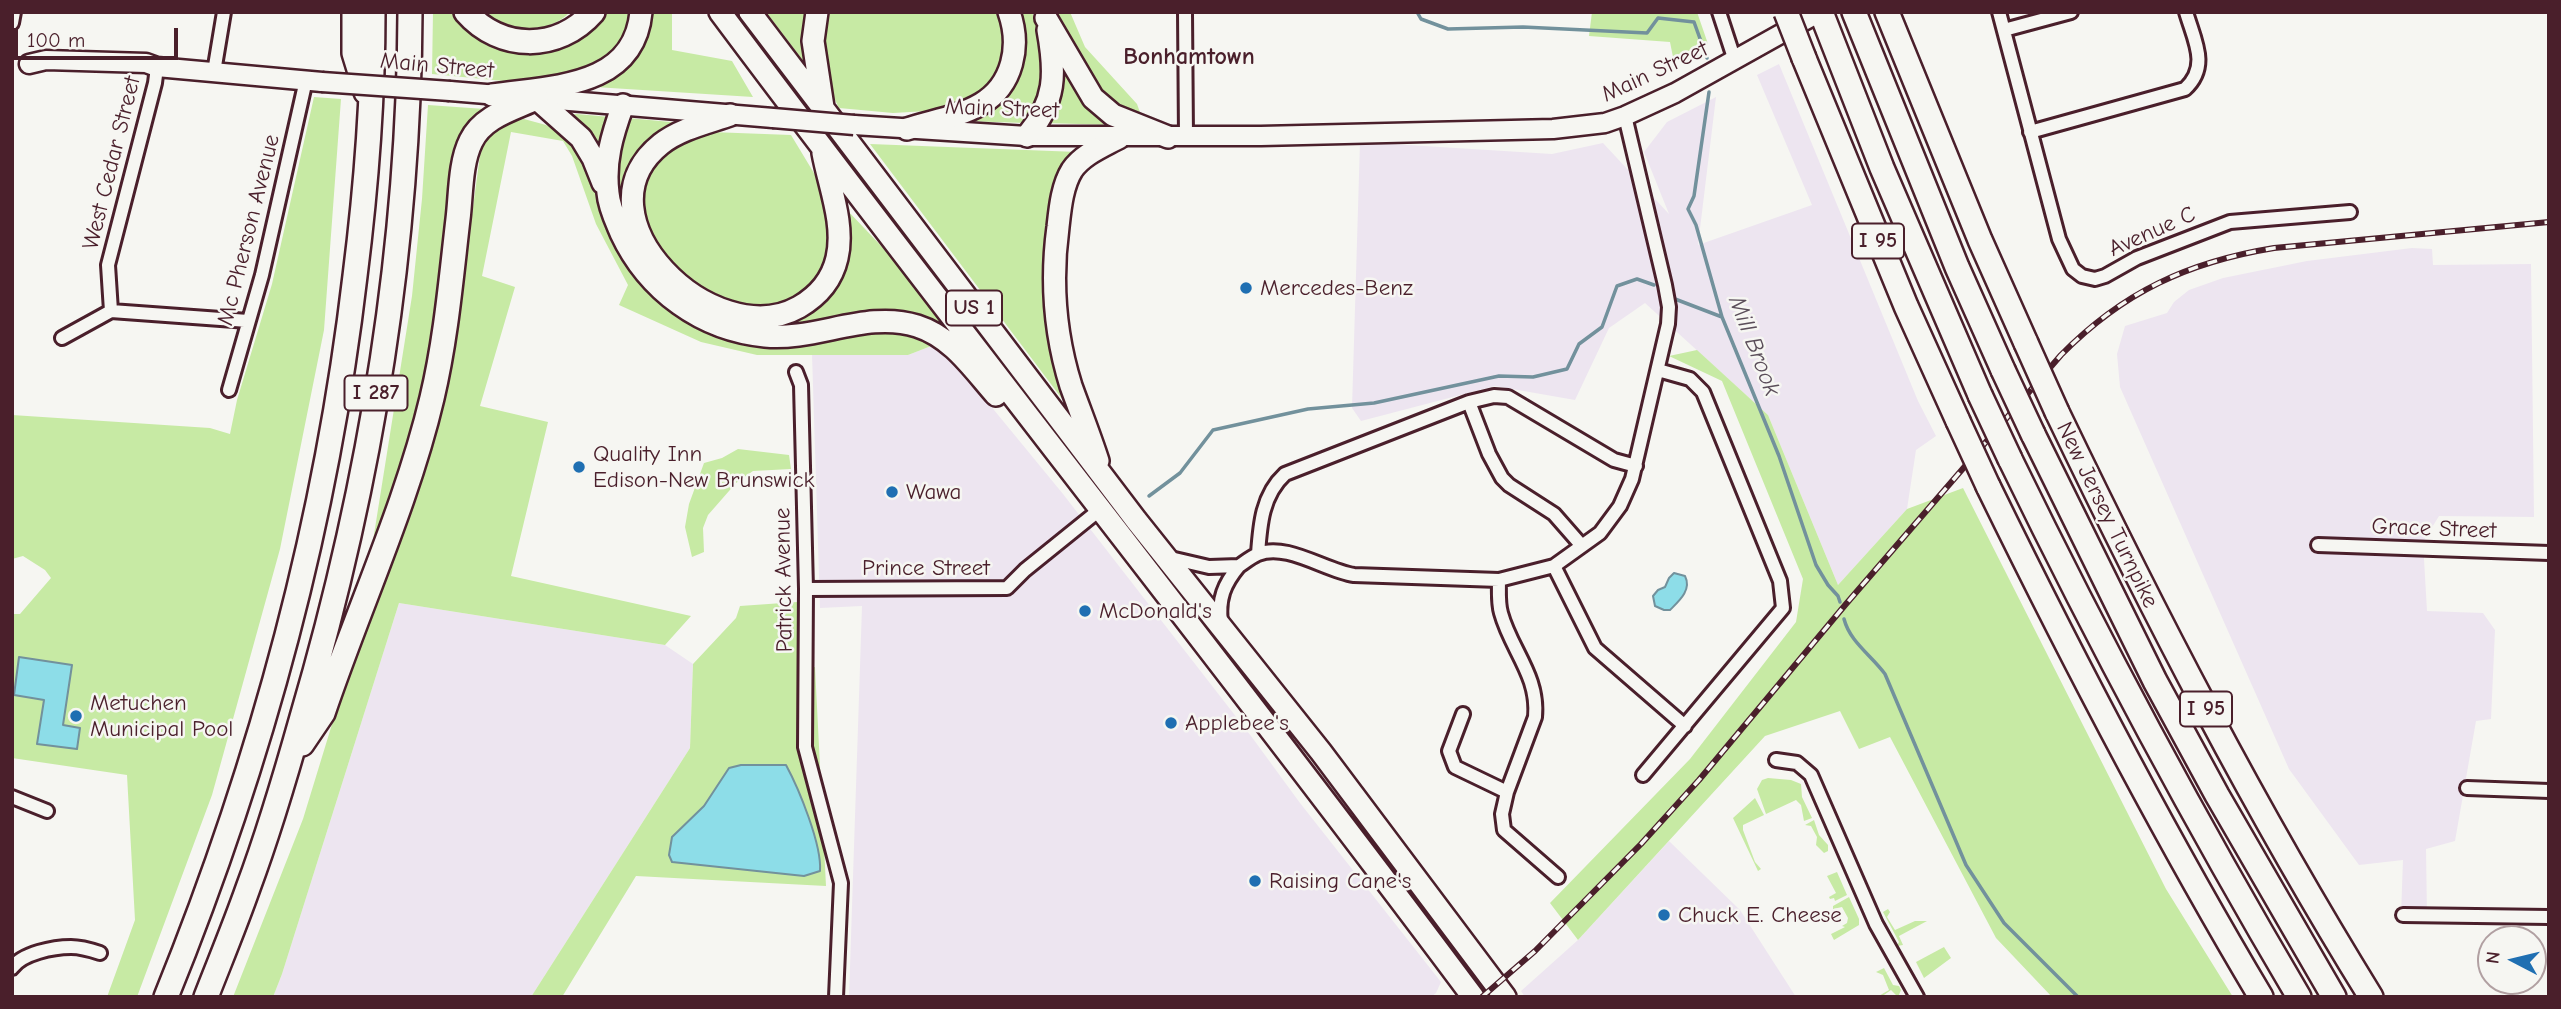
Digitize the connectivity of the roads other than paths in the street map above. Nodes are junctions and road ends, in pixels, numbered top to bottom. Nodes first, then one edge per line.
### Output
1 (14, 12) edge
2 (224, 12) edge
3 (354, 12) edge
4 (373, 12) edge
5 (410, 12) edge
6 (466, 12) edge
7 (593, 12) edge
8 (641, 12) edge
9 (720, 12) edge
10 (750, 12) edge
11 (817, 12) edge
12 (1009, 12) edge
13 (1185, 12) edge
14 (1719, 12) edge
15 (1786, 12) edge
16 (1820, 12) edge
17 (1887, 12) edge
18 (1999, 12) edge
19 (2071, 12) edge
20 (2186, 12) edge
21 (1044, 15) edge
22 (1857, 20) edge
23 (12, 23) edge
24 (2004, 30) junction
25 (1735, 61) junction
26 (20, 64) edge
27 (157, 67) junction
28 (214, 72) junction
29 (314, 81) junction
30 (492, 95) junction
31 (536, 99) junction
32 (623, 105) junction
33 (370, 108) junction
34 (824, 112) junction
35 (730, 115) junction
36 (1625, 116) junction
37 (907, 129) junction
38 (2030, 132) junction
39 (1027, 136) junction
40 (1120, 137) junction
41 (1177, 137) junction
42 (822, 147) junction
43 (608, 194) junction
44 (2350, 212) dead end
45 (111, 311) junction
46 (248, 321) junction
47 (62, 338) dead end
48 (1658, 370) junction
49 (796, 372) dead end
50 (229, 390) dead end
51 (1469, 402) junction
52 (1023, 410) junction
53 (1636, 466) junction
54 (1106, 480) junction
55 (1101, 509) junction
56 (2318, 545) dead end
57 (1582, 546) junction
58 (1258, 554) junction
59 (2549, 554) edge
60 (1166, 557) junction
61 (1239, 566) junction
62 (1554, 566) junction
63 (1499, 580) junction
64 (806, 589) junction
65 (1222, 630) junction
66 (1463, 714) dead end
67 (1685, 726) junction
68 (1776, 761) dead end
69 (288, 765) junction
70 (1643, 775) dead end
71 (2467, 788) dead end
72 (2549, 790) edge
73 (1507, 792) junction
74 (12, 797) edge
75 (47, 811) dead end
76 (1559, 877) dead end
77 (2403, 915) dead end
78 (2549, 918) edge
79 (100, 953) dead end
80 (12, 968) edge
81 (166, 997) edge
82 (206, 997) edge
83 (836, 997) edge
84 (1473, 997) edge
85 (1505, 997) edge
86 (1917, 997) edge
87 (2261, 997) edge
88 (2299, 997) edge
89 (2334, 997) edge
90 (2371, 997) edge

1 - 23 street
2 - 28 street
3 - 33 highway
4 - 33 highway, I 287
5 - 69 highway, I 287
6 - 7 highway
8 - 30 highway
9 - 42 highway, US 1
10 - 34 highway, US 1
11 - 34 highway
12 - 37 highway
13 - 41 street
14 - 25 street
15 - 87 highway, I 95, bridge
16 - 25 main road, Main Street
16 - 88 highway, I 95, bridge
17 - 90 highway, New Jersey Turnpike / I 95, bridge
18 - 24 street, Avenue C
19 - 24 street
20 - 38 street
21 - 39 highway
21 - 41 highway
22 - 89 highway, New Jersey Turnpike / I 95, bridge
24 - 38 street, Avenue C
25 - 36 main road, Main Street
26 - 27 main road, Main Street
27 - 28 main road, Main Street
27 - 45 street, West Cedar Street
28 - 29 main road, Main Street
29 - 30 main road, Main Street, bridge
29 - 46 street, Mc Pherson Avenue
30 - 31 main road, Main Street
31 - 32 main road, Main Street
31 - 43 highway
31 - 69 highway
32 - 35 main road, Main Street
32 - 43 highway
33 - 81 highway, I 287
34 - 54 highway, US 1
35 - 37 main road, Main Street, bridge
35 - 42 highway
36 - 41 main road, Main Street
36 - 48 street
37 - 39 main road, Main Street
38 - 44 street, Avenue C
39 - 40 main road, Main Street
40 - 41 main road, Main Street
40 - 54 highway
42 - 52 highway, US 1
43 - 52 highway
45 - 46 street
45 - 47 street
46 - 50 street, Mc Pherson Avenue
48 - 53 street
48 - 67 street
49 - 64 street, Patrick Avenue
51 - 53 street
51 - 57 street
51 - 58 street
52 - 55 highway, US 1
53 - 57 street
54 - 55 street
54 - 60 highway, US 1
55 - 64 street, Prince Street
55 - 84 highway, US 1
56 - 59 street, Grace Street
57 - 62 street
58 - 61 street
58 - 63 street
60 - 61 street
60 - 65 highway, US 1
61 - 65 street
62 - 63 street
62 - 67 street
63 - 73 street
64 - 83 street, Patrick Avenue
65 - 85 highway, US 1
66 - 73 street
67 - 70 street
68 - 86 street
69 - 82 highway, I 287
71 - 72 street
73 - 76 street
74 - 75 street
77 - 78 street
79 - 80 street

